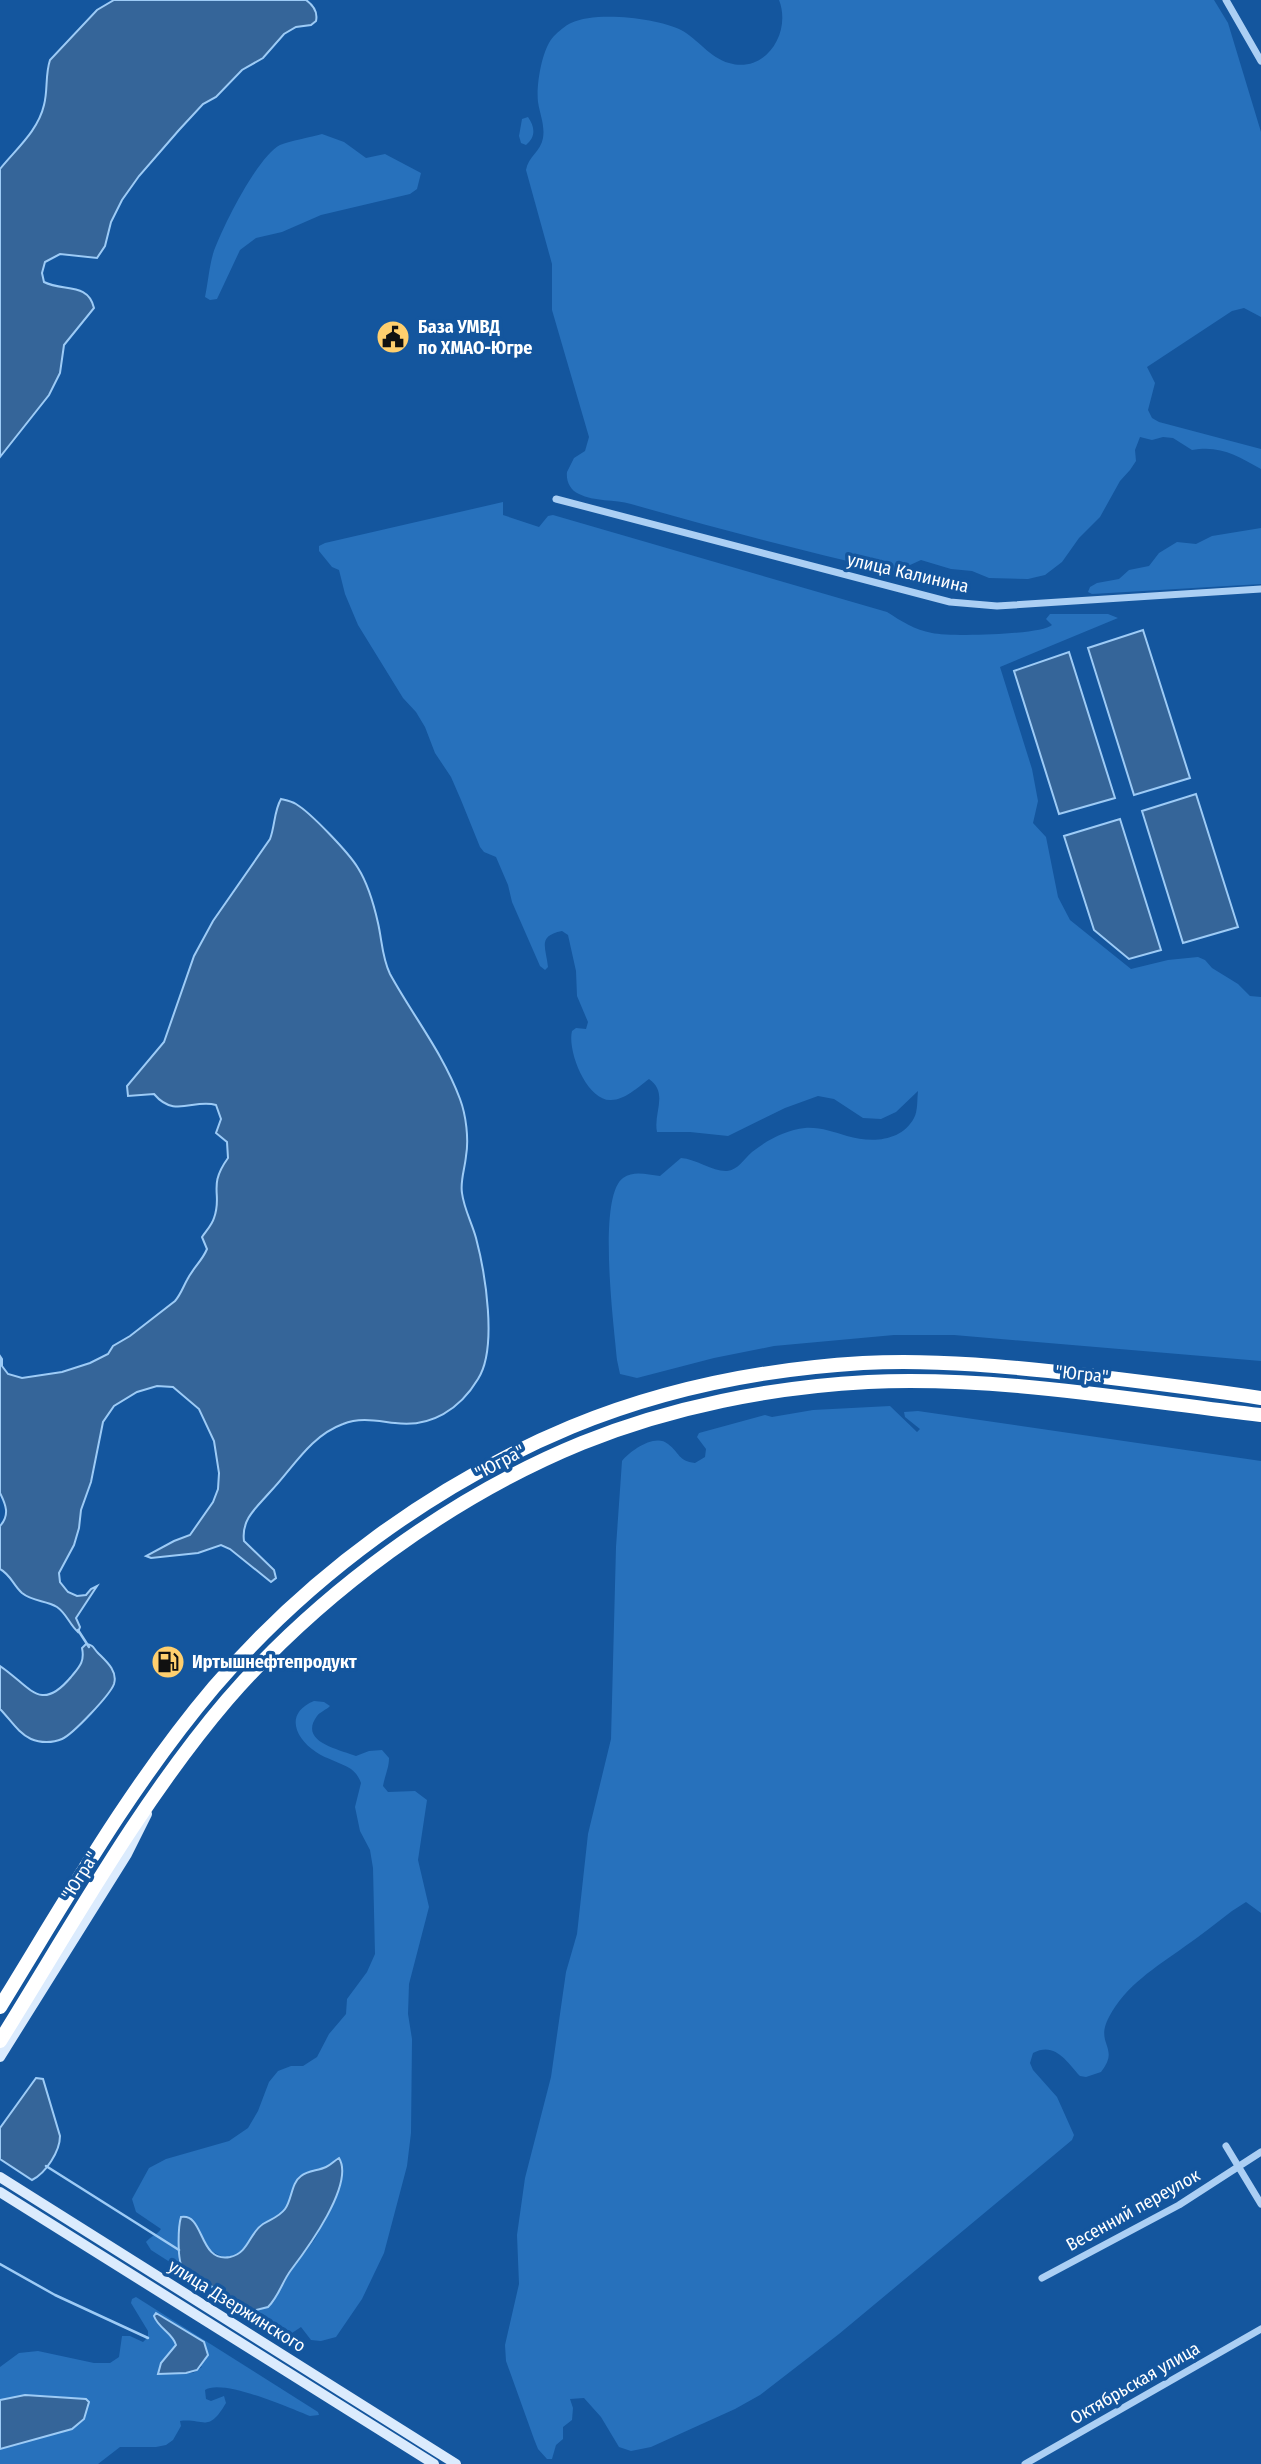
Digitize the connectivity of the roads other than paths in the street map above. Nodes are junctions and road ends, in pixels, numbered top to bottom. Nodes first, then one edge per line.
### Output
1 (1226, 0) edge
2 (1261, 61) edge
3 (556, 499) dead end
4 (1261, 589) edge
5 (1261, 1398) edge
6 (1261, 1415) edge
7 (159, 1789) junction
8 (0, 2007) edge
9 (0, 2041) edge
10 (0, 2057) edge
11 (1226, 2147) dead end
12 (1261, 2152) edge
13 (1238, 2166) junction
14 (0, 2177) edge
15 (0, 2192) edge
16 (1261, 2204) edge
17 (1042, 2278) dead end
18 (1261, 2329) edge
19 (434, 2464) edge
20 (456, 2464) edge
21 (1025, 2464) edge

1 - 2 street
3 - 4 street, улица Калинина
5 - 8 highway, "Югра"
6 - 7 highway, "Югра"
7 - 9 highway, "Югра"
7 - 10 street
11 - 13 street
12 - 13 street, Весенний переулок
13 - 16 street
13 - 17 street, Весенний переулок
14 - 20 street, улица Дзержинского
15 - 19 street, улица Дзержинского
18 - 21 street, Октябрьская улица

